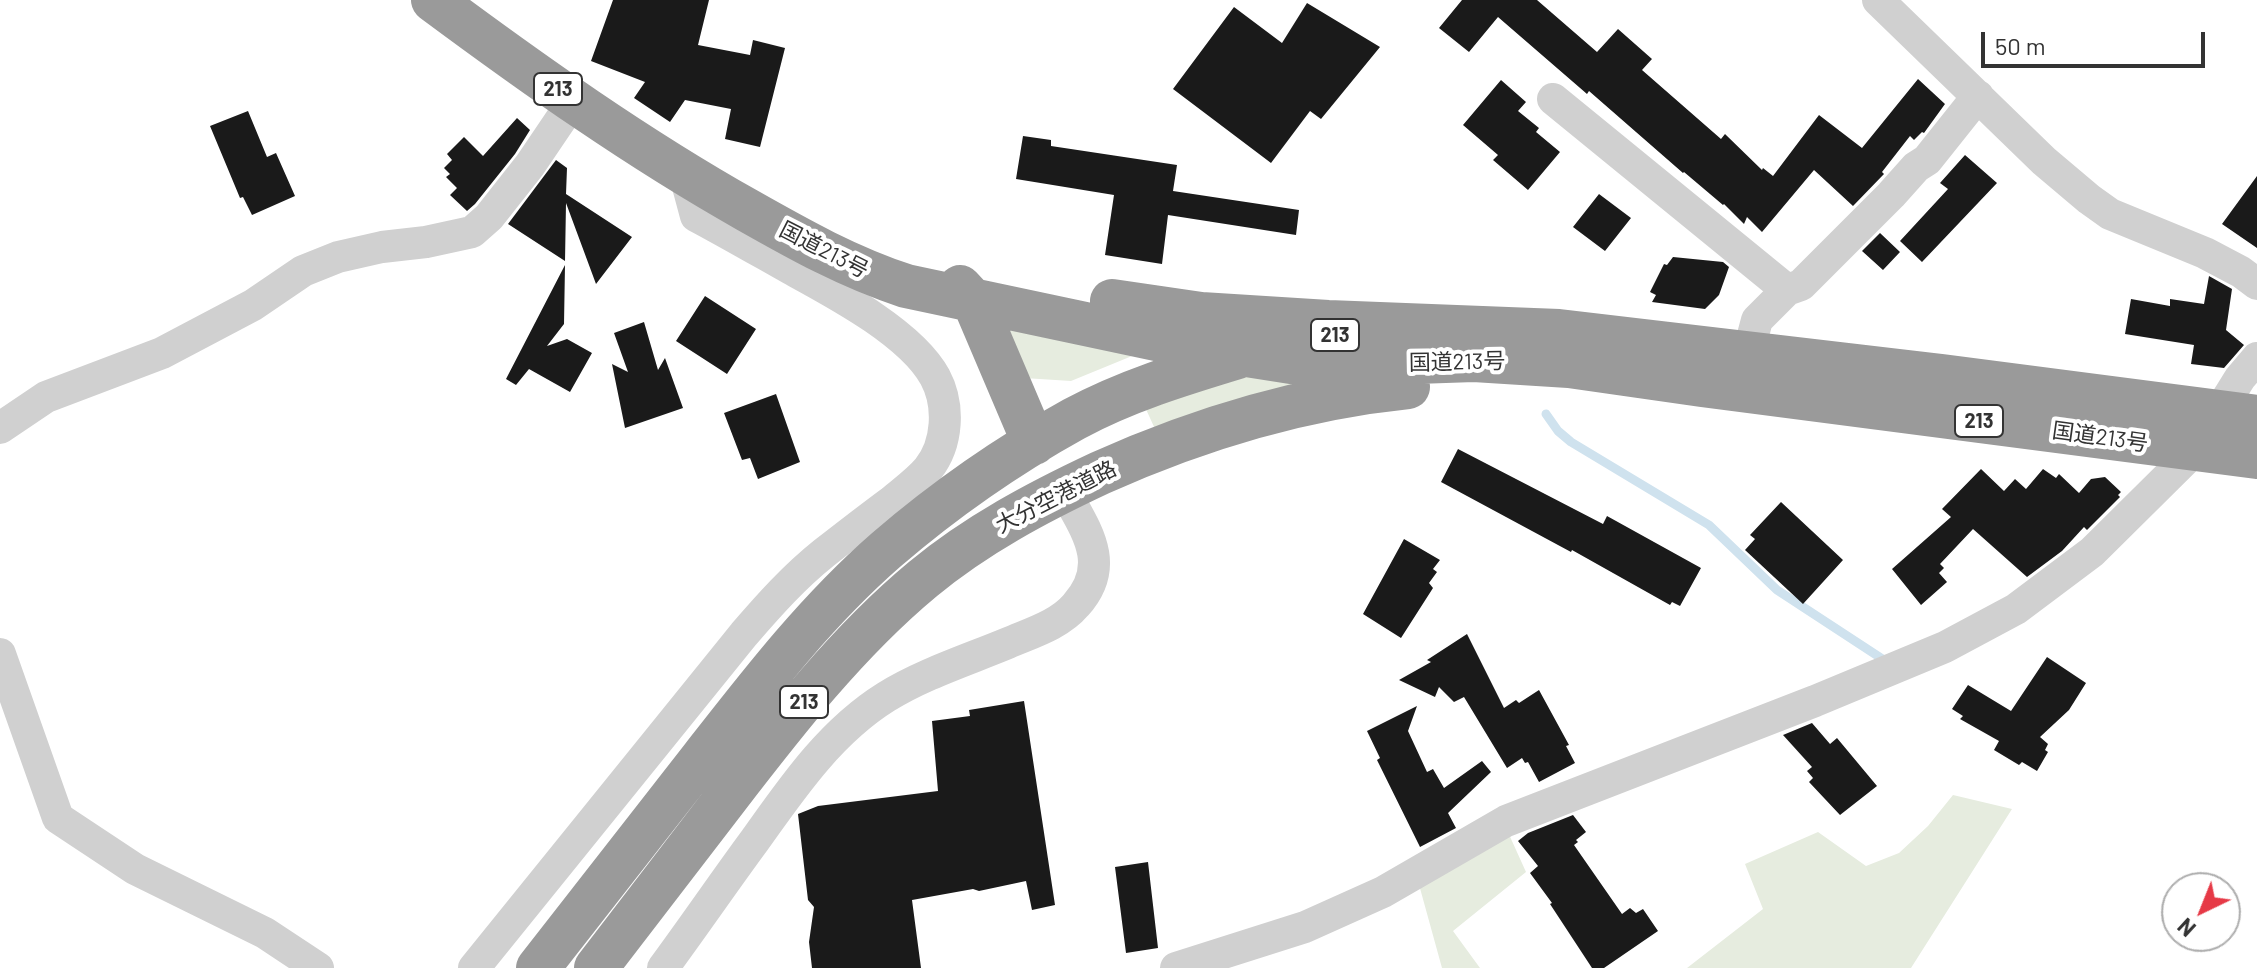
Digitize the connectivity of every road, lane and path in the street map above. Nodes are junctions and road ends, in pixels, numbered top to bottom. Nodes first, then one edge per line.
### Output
1 (433, 0) edge
2 (1878, 0) edge
3 (1978, 96) junction
4 (1553, 99) dead end
5 (574, 100) junction
6 (685, 175) junction
7 (838, 234) junction
8 (2257, 284) edge
9 (906, 286) junction
10 (1787, 290) junction
11 (974, 302) junction
12 (1429, 326) junction
13 (1748, 354) junction
14 (1243, 356) junction
15 (2257, 358) edge
16 (1702, 385) junction
17 (2238, 415) edge
18 (0, 428) edge
19 (1034, 443) junction
20 (2196, 449) junction
21 (2257, 457) edge
22 (1064, 490) junction
23 (0, 654) edge
24 (318, 968) edge
25 (474, 968) edge
26 (538, 968) edge
27 (596, 968) edge
28 (663, 968) edge
29 (1176, 968) edge

1 - 5 highway, 国道213号 / 213
2 - 3 street
3 - 8 street
3 - 10 street
4 - 10 street
5 - 6 highway, 国道213号 / 213
5 - 18 street
6 - 7 highway, 国道213号 / 213
6 - 9 highway, 国道213号 / 213
6 - 25 street
7 - 11 highway
7 - 12 highway, 国道213号 / 213
9 - 11 highway, 国道213号 / 213
9 - 19 highway
10 - 13 street
11 - 14 highway, 国道213号 / 213
11 - 19 highway
12 - 13 highway, 国道213号 / 213
12 - 14 highway, 213
13 - 17 highway, 国道213号 / 213
14 - 16 highway, 国道213号 / 213
14 - 19 highway, 213
15 - 17 street
16 - 20 highway, 国道213号 / 213
16 - 22 highway, 大分空港道路 / 213
17 - 20 street
19 - 22 highway
19 - 26 highway, 213
20 - 21 highway, 国道213号 / 213
20 - 29 street
22 - 27 highway, 大分空港道路 / 213
22 - 28 street
23 - 24 street

